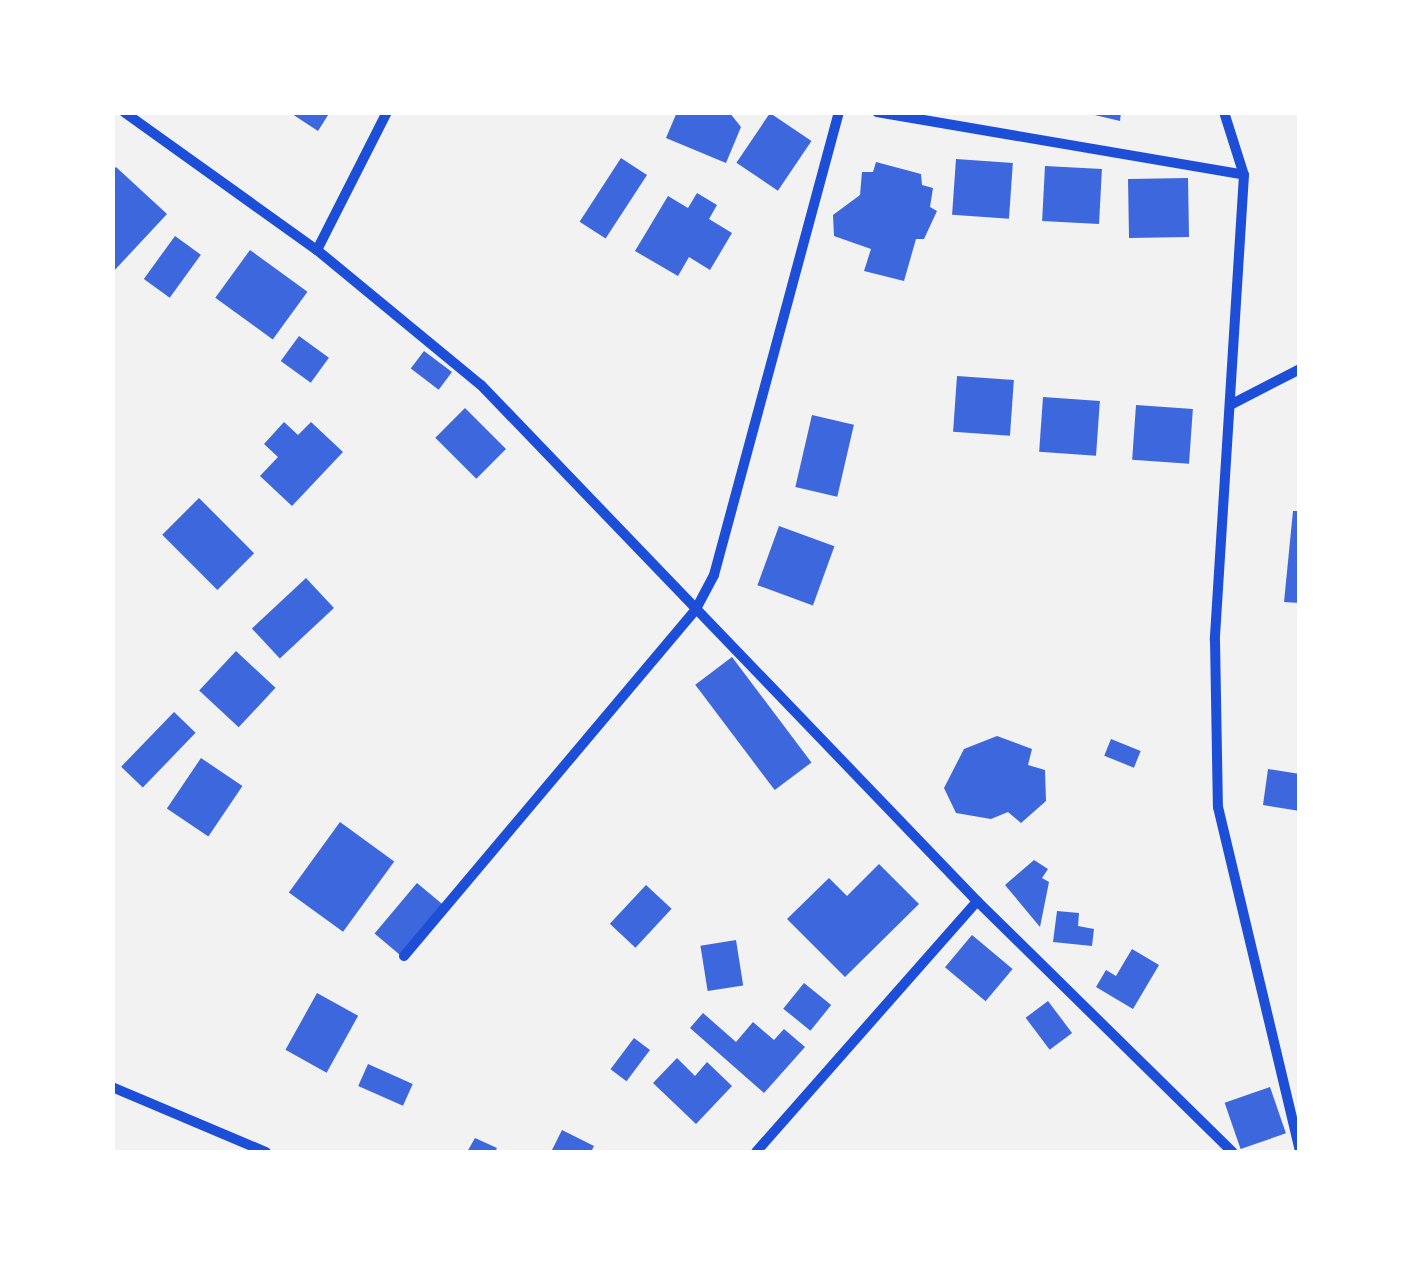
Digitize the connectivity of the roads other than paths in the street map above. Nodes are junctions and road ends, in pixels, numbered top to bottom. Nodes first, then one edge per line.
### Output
1 (124, 112) edge
2 (387, 112) edge
3 (840, 112) edge
4 (877, 112) edge
5 (1224, 112) edge
6 (1244, 175) junction
7 (316, 250) junction
8 (1300, 368) edge
9 (1232, 404) junction
10 (696, 609) junction
11 (977, 901) junction
12 (404, 956) dead end
13 (112, 1087) edge
14 (266, 1152) edge
15 (756, 1152) edge
16 (1232, 1152) edge
17 (1300, 1152) edge

1 - 7 street
2 - 7 street
3 - 10 street
4 - 6 street
5 - 6 street
6 - 9 street
7 - 10 street
8 - 9 street
9 - 17 street
10 - 11 street
10 - 12 street
11 - 15 street
11 - 16 street
13 - 14 street

